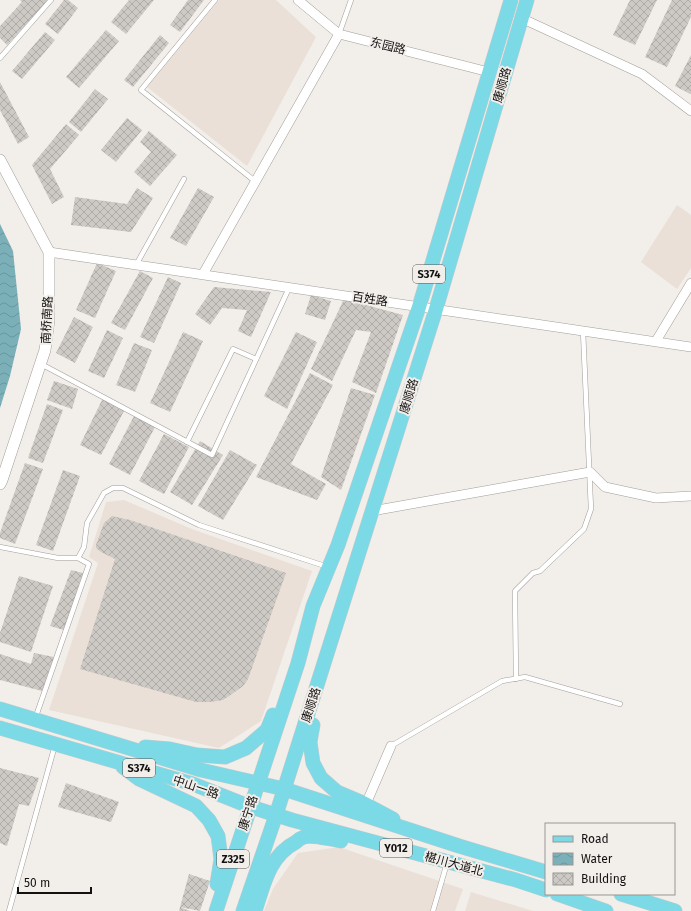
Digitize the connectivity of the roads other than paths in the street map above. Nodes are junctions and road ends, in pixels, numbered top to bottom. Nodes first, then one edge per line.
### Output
1 (51, 0) edge
2 (215, 0) edge
3 (298, 0) edge
4 (351, 0) edge
5 (511, 0) edge
6 (527, 0) edge
7 (521, 18) junction
8 (339, 34) junction
9 (0, 58) edge
10 (489, 72) junction
11 (691, 111) edge
12 (0, 160) edge
13 (184, 179) dead end
14 (256, 182) junction
15 (49, 252) junction
16 (136, 265) junction
17 (203, 274) junction
18 (691, 283) edge
19 (290, 287) junction
20 (419, 307) junction
21 (436, 309) junction
22 (583, 331) junction
23 (656, 341) junction
24 (691, 346) edge
25 (256, 359) junction
26 (41, 364) junction
27 (187, 442) junction
28 (590, 472) junction
29 (0, 484) edge
30 (691, 496) edge
31 (372, 511) junction
32 (0, 547) edge
33 (78, 558) junction
34 (328, 567) junction
35 (313, 606) junction
36 (323, 670) junction
37 (516, 678) junction
38 (620, 704) dead end
39 (0, 709) edge
40 (34, 720) junction
41 (0, 728) edge
42 (55, 744) junction
43 (119, 745) junction
44 (391, 746) joint
45 (113, 760) junction
46 (258, 784) junction
47 (284, 789) junction
48 (366, 804) junction
49 (251, 807) junction
50 (276, 815) junction
51 (412, 831) junction
52 (400, 849) junction
53 (448, 862) junction
54 (545, 872) edge
55 (545, 890) edge
56 (560, 895) edge
57 (625, 895) edge
58 (9, 911) edge
59 (211, 911) edge
60 (216, 911) edge
61 (243, 911) edge
62 (255, 911) edge
63 (433, 911) edge
64 (606, 911) edge
65 (675, 911) edge

1 - 9 lane
2 - 14 lane
3 - 8 street, 东园路
4 - 8 lane
5 - 10 main road, 康顺路 / S374
6 - 7 main road, 康顺路 / S374
7 - 11 street
7 - 21 main road, 康顺路 / S374
8 - 10 street, 东园路
8 - 14 street
10 - 20 main road, 康顺路 / S374
12 - 15 street, 南桥南路
13 - 16 lane
14 - 17 street
15 - 16 street, 百姓路
15 - 26 street, 南桥南路
16 - 17 street, 百姓路
17 - 19 street, 百姓路
18 - 23 street
19 - 20 street, 百姓路
19 - 25 lane
20 - 21 street, 百姓路
20 - 34 main road, 康顺路 / S374
21 - 22 street, 百姓路
21 - 31 main road, 康顺路 / S374
22 - 23 street, 百姓路
22 - 28 lane
23 - 24 street, 百姓路
25 - 27 lane
25 - 27 lane
26 - 27 lane
26 - 29 street, 南桥南路
28 - 30 street
28 - 31 street
28 - 37 lane
31 - 36 main road, 康顺路 / S374
32 - 33 lane
33 - 34 lane
33 - 40 lane
34 - 35 main road, 康顺路 / S374
35 - 43 main road
35 - 46 main road, 康顺路 / S374
36 - 47 main road, 康顺路 / S374
36 - 48 main road
37 - 38 lane
37 - 44 lane
39 - 40 main road
40 - 43 main road
41 - 42 main road, 中山一路 / S374
42 - 45 main road, 中山一路 / S374
42 - 58 lane
43 - 46 main road, 中山一路 / S374
44 - 48 street
45 - 49 main road, 中山一路 / S374
45 - 59 main road
46 - 47 main road, 中山一路 / S374
46 - 49 main road, 康宁路 / S374
47 - 50 main road, S374
47 - 51 main road
48 - 51 main road
49 - 50 main road, 中山一路 / S374
49 - 60 main road, 康宁路 / Z325
50 - 52 main road, 椹川大道北 / Y012
50 - 61 main road, Z325
51 - 54 main road
52 - 53 main road, 椹川大道北 / Y012
52 - 62 main road
53 - 55 main road, 椹川大道北 / Y012
53 - 63 lane
56 - 64 main road
57 - 65 main road

